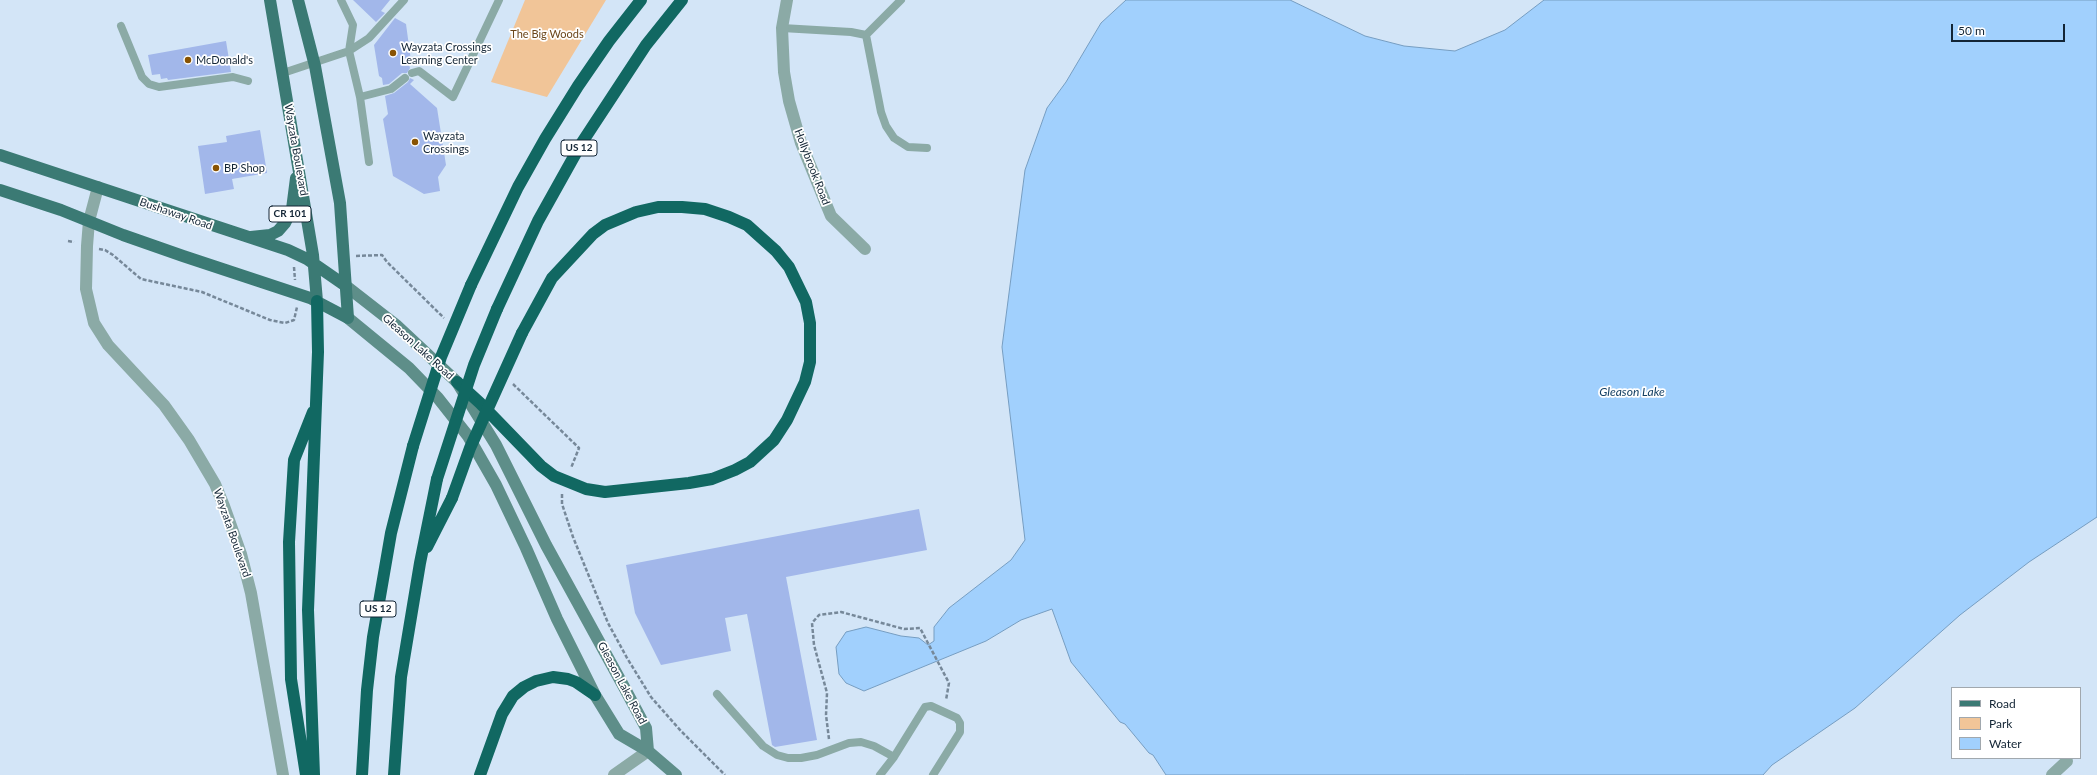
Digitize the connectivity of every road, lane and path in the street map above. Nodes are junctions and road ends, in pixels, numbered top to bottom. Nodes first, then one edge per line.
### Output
1 (270, 0) edge
2 (298, 0) edge
3 (341, 0) edge
4 (404, 0) edge
5 (499, 0) edge
6 (641, 0) edge
7 (682, 0) edge
8 (787, 0) edge
9 (901, 0) edge
10 (120, 26) dead end
11 (782, 28) junction
12 (866, 35) junction
13 (349, 51) junction
14 (315, 63) junction
15 (283, 73) junction
16 (248, 80) dead end
17 (360, 97) junction
18 (927, 148) dead end
19 (0, 155) edge
20 (298, 160) junction
21 (369, 162) dead end
22 (98, 187) junction
23 (0, 190) edge
24 (89, 221) junction
25 (247, 238) junction
26 (68, 241) dead end
27 (87, 246) junction
28 (865, 249) dead end
29 (293, 253) junction
30 (343, 253) junction
31 (314, 265) junction
32 (346, 286) junction
33 (296, 293) junction
34 (317, 301) junction
35 (348, 318) junction
36 (449, 322) dead end
37 (457, 382) junction
38 (511, 382) dead end
39 (316, 406) junction
40 (569, 473) dead end
41 (562, 492) dead end
42 (420, 563) junction
43 (718, 694) dead end
44 (595, 695) junction
45 (942, 710) junction
46 (831, 750) junction
47 (648, 751) junction
48 (894, 758) junction
49 (2067, 761) dead end
50 (283, 775) edge
51 (306, 775) edge
52 (314, 775) edge
53 (362, 775) edge
54 (394, 775) edge
55 (480, 775) edge
56 (614, 775) edge
57 (676, 775) edge
58 (725, 775) edge
59 (880, 775) edge
60 (933, 775) edge
61 (2052, 775) edge

1 - 15 main road, Wayzata Boulevard / CR 101
2 - 14 main road
3 - 13 lane
4 - 13 lane
5 - 17 lane
6 - 53 highway, US 12, bridge
7 - 42 highway, US 12, bridge
8 - 11 street, Hollybrook Road
9 - 12 lane
10 - 16 lane
11 - 12 lane
11 - 28 street, Hollybrook Road
12 - 18 lane
13 - 14 lane
13 - 17 lane
14 - 15 lane
14 - 30 main road
15 - 20 main road, Wayzata Boulevard / CR 101
17 - 21 lane
19 - 22 main road, Bushaway Road
20 - 25 main road, CR 101
20 - 31 main road, Wayzata Boulevard
22 - 24 street, Wayzata Boulevard
22 - 25 main road, Bushaway Road
23 - 24 main road
24 - 27 street, Wayzata Boulevard
24 - 33 main road
25 - 29 main road, Bushaway Road
26 - 27 path
27 - 33 path
27 - 50 street, Wayzata Boulevard
29 - 31 main road, Bushaway Road
29 - 33 path
30 - 32 main road
30 - 36 path
31 - 32 main road, Bushaway Road
31 - 34 main road, Wayzata Boulevard
32 - 35 main road
32 - 37 main road, Gleason Lake Road
33 - 34 main road
34 - 35 main road
34 - 39 highway
35 - 44 main road, Gleason Lake Road
37 - 42 highway, bridge
37 - 47 main road, Gleason Lake Road
38 - 40 path
39 - 51 highway
39 - 52 highway
41 - 58 path
42 - 54 highway, US 12
43 - 46 lane
44 - 47 main road, Gleason Lake Road
44 - 55 highway
45 - 46 path
45 - 48 lane
45 - 60 lane
46 - 48 lane
47 - 56 street
47 - 57 main road
48 - 59 lane
49 - 61 street

